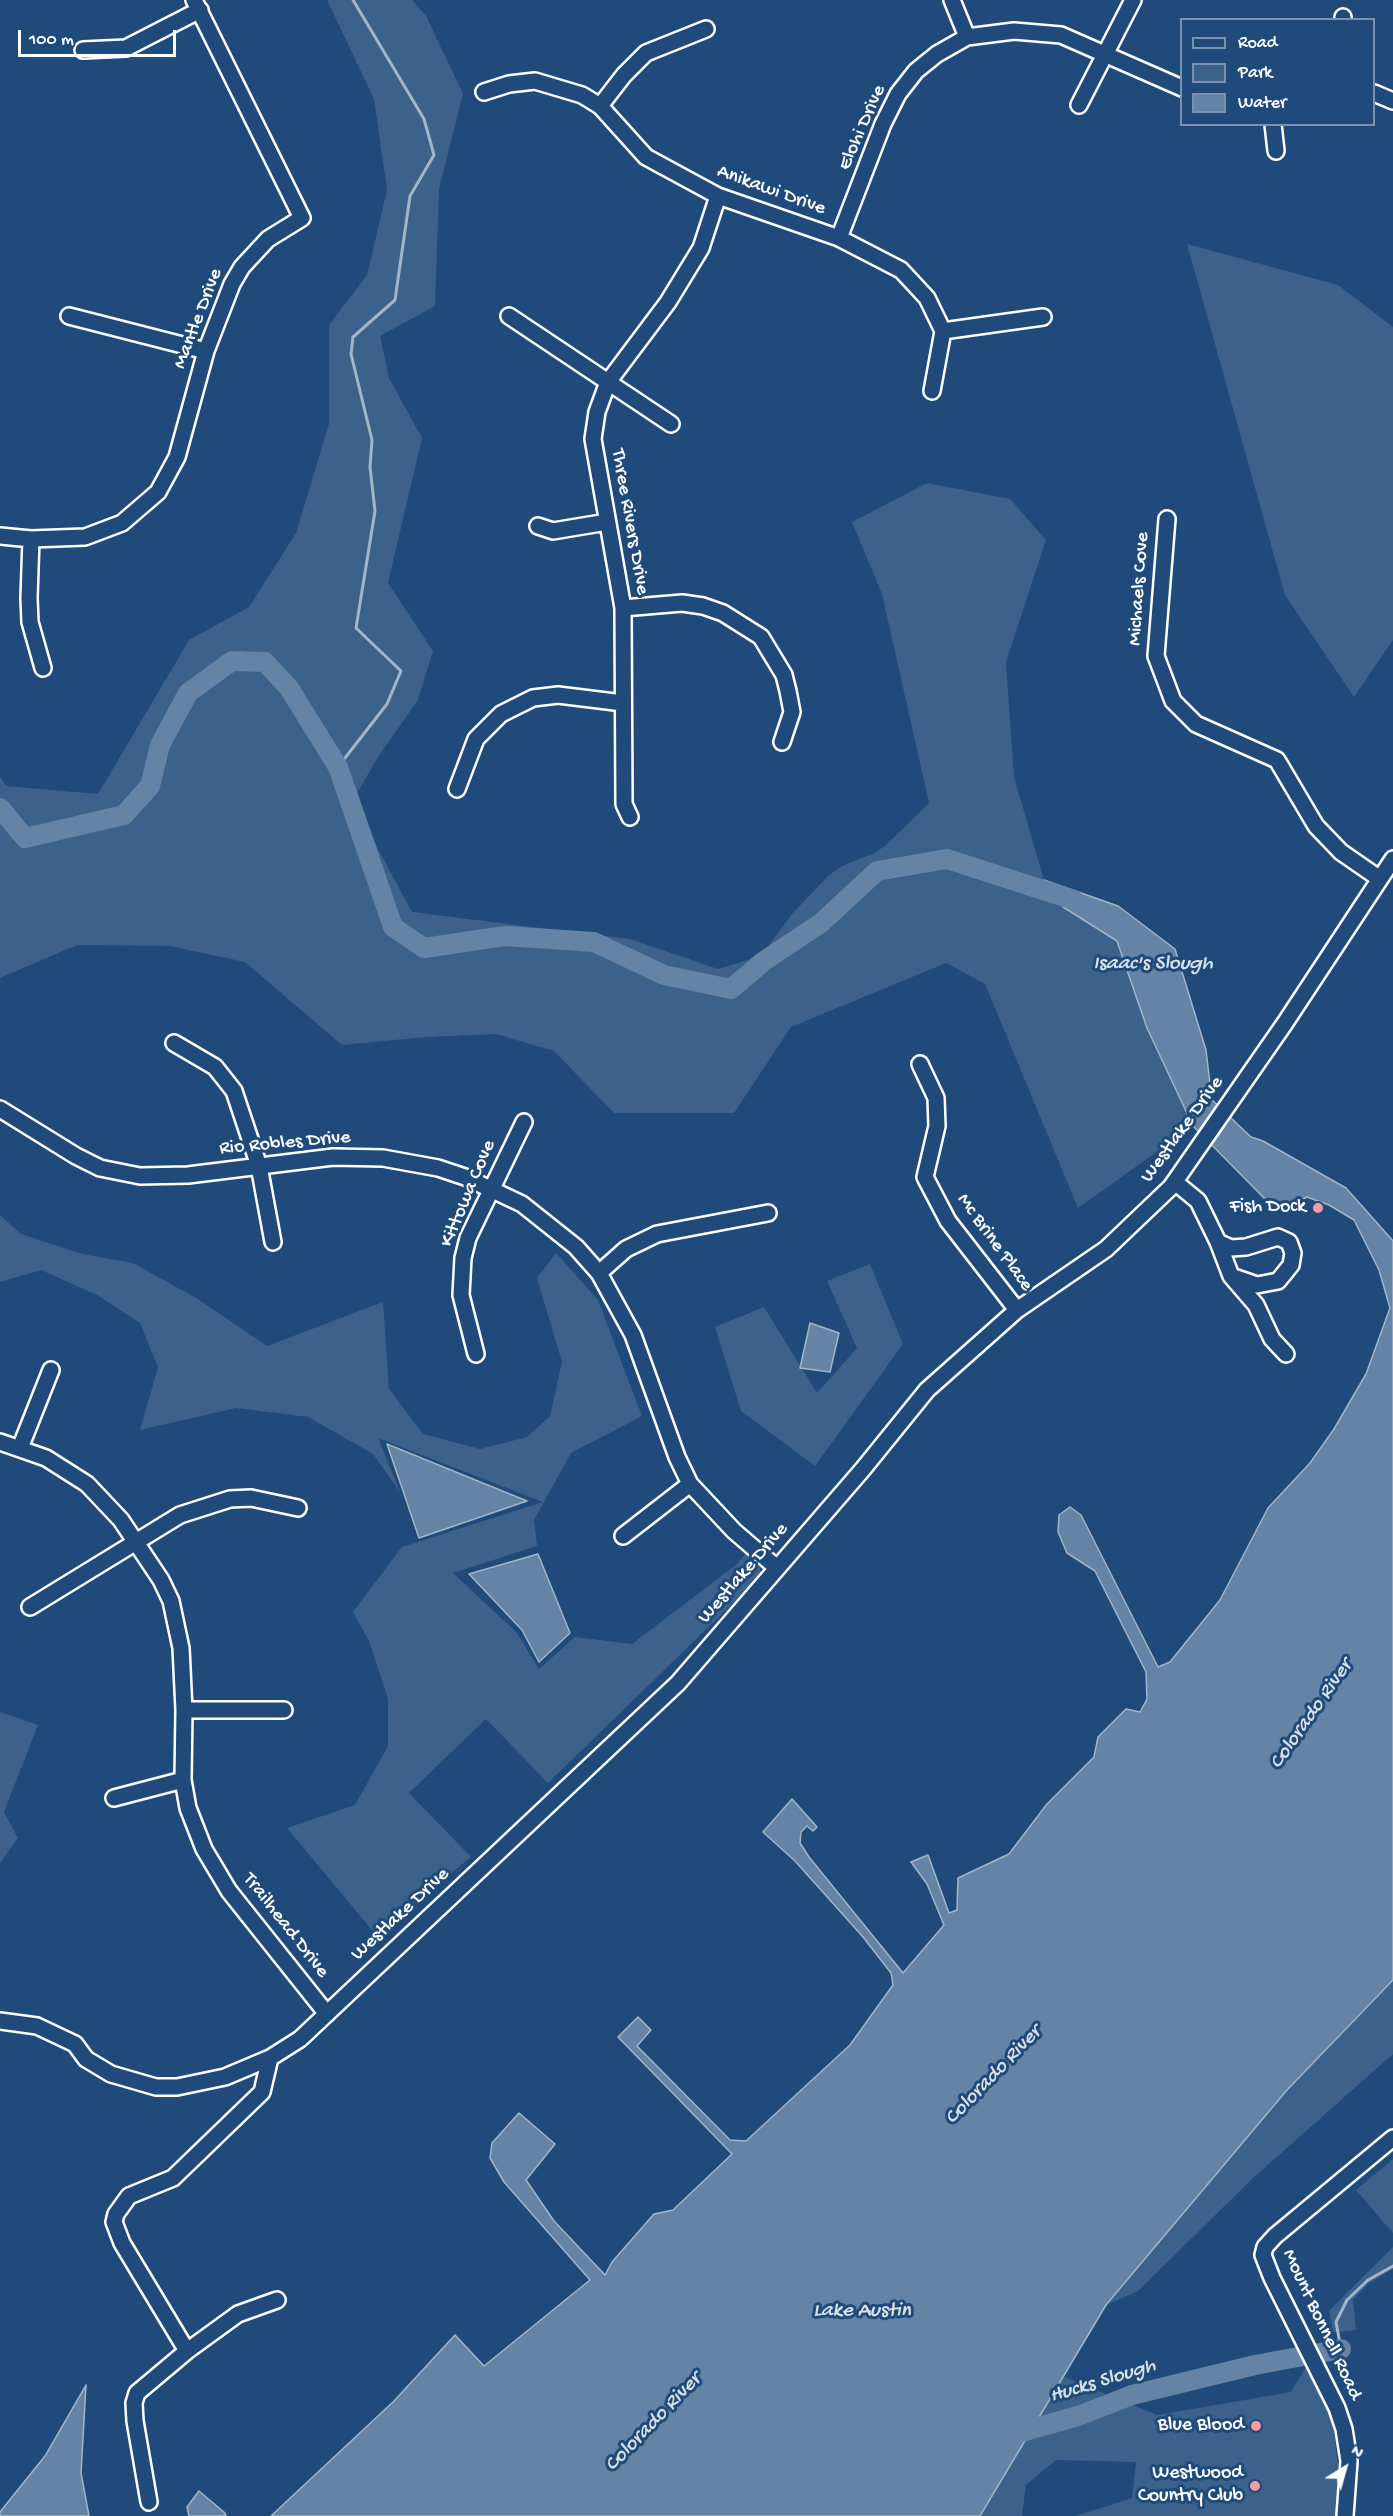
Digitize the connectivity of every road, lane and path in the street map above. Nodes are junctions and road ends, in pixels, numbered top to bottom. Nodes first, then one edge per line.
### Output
1 (952, 0) edge
2 (1133, 0) edge
3 (197, 5) edge
4 (706, 29) dead end
5 (968, 37) junction
6 (83, 50) dead end
7 (1105, 54) junction
8 (1180, 87) edge
9 (484, 92) dead end
10 (1375, 93) edge
11 (1393, 101) edge
12 (1079, 105) dead end
13 (600, 106) junction
14 (1273, 126) edge
15 (1276, 151) dead end
16 (718, 196) junction
17 (839, 238) junction
18 (69, 316) dead end
19 (509, 316) dead end
20 (1042, 316) dead end
21 (943, 331) junction
22 (206, 351) junction
23 (608, 381) junction
24 (932, 391) dead end
25 (671, 424) dead end
26 (1167, 519) dead end
27 (607, 522) junction
28 (538, 526) dead end
29 (0, 536) edge
30 (31, 539) junction
31 (623, 608) junction
32 (43, 668) dead end
33 (622, 703) junction
34 (782, 742) dead end
35 (457, 789) dead end
36 (630, 817) dead end
37 (1393, 859) edge
38 (1380, 879) junction
39 (174, 1043) dead end
40 (920, 1064) dead end
41 (0, 1109) edge
42 (524, 1122) dead end
43 (259, 1166) junction
44 (1175, 1182) junction
45 (492, 1188) junction
46 (768, 1213) dead end
47 (273, 1242) dead end
48 (1218, 1242) junction
49 (599, 1273) junction
50 (1231, 1276) junction
51 (1017, 1310) junction
52 (476, 1354) dead end
53 (1286, 1354) dead end
54 (51, 1370) dead end
55 (0, 1442) edge
56 (20, 1448) junction
57 (690, 1485) junction
58 (298, 1508) dead end
59 (623, 1536) dead end
60 (137, 1541) junction
61 (777, 1568) junction
62 (30, 1607) dead end
63 (184, 1710) junction
64 (284, 1710) dead end
65 (183, 1780) junction
66 (114, 1798) dead end
67 (327, 2014) junction
68 (0, 2021) edge
69 (270, 2058) junction
70 (1393, 2138) edge
71 (277, 2300) dead end
72 (188, 2351) junction
73 (149, 2502) dead end
74 (1344, 2516) edge

1 - 5 street
2 - 7 street
3 - 6 street
3 - 22 street, Mantle Drive
4 - 13 street
5 - 7 street, Elohi Drive
5 - 17 street, Elohi Drive
7 - 8 street, Elohi Drive
7 - 12 street
9 - 13 street, Anikawi Drive
10 - 11 street
13 - 16 street, Anikawi Drive
14 - 15 street
16 - 17 street, Anikawi Drive
16 - 23 street, Three Rivers Drive
17 - 21 street, Anikawi Drive
18 - 22 street
19 - 23 street
20 - 21 street
21 - 24 street
22 - 30 street, Mantle Drive
23 - 25 street
23 - 27 street, Three Rivers Drive
26 - 38 street, Michaels Cove
27 - 28 street
27 - 31 street, Three Rivers Drive
29 - 30 street, Mantle Drive
30 - 32 street
31 - 33 street, Three Rivers Drive
31 - 34 street
33 - 35 street
33 - 36 street, Three Rivers Drive
37 - 38 street, Westlake Drive
38 - 44 street, Westlake Drive
39 - 43 street
40 - 51 street, Mc Brine Place
41 - 43 street, Rio Robles Drive
42 - 45 street, Kittowa Cove
43 - 45 street, Rio Robles Drive
43 - 47 street
44 - 48 street
44 - 51 street, Westlake Drive
45 - 49 street, Rio Robles Drive
45 - 52 street, Kittowa Cove
46 - 49 street
48 - 50 street
48 - 50 street
49 - 57 street, Rio Robles Drive
50 - 53 street
51 - 61 street, Westlake Drive
54 - 56 street
55 - 56 street, Trailhead Drive
56 - 60 street, Trailhead Drive
57 - 59 street
57 - 61 street, Rio Robles Drive
58 - 60 street
60 - 62 street
60 - 63 street, Trailhead Drive
61 - 67 street, Westlake Drive
63 - 64 street
63 - 65 street, Trailhead Drive
65 - 66 street
65 - 67 street, Trailhead Drive
67 - 69 street, Westlake Drive
68 - 69 street, Westlake Drive
69 - 72 street
70 - 74 street, Mount Bonnell Road
71 - 72 street
72 - 73 street

